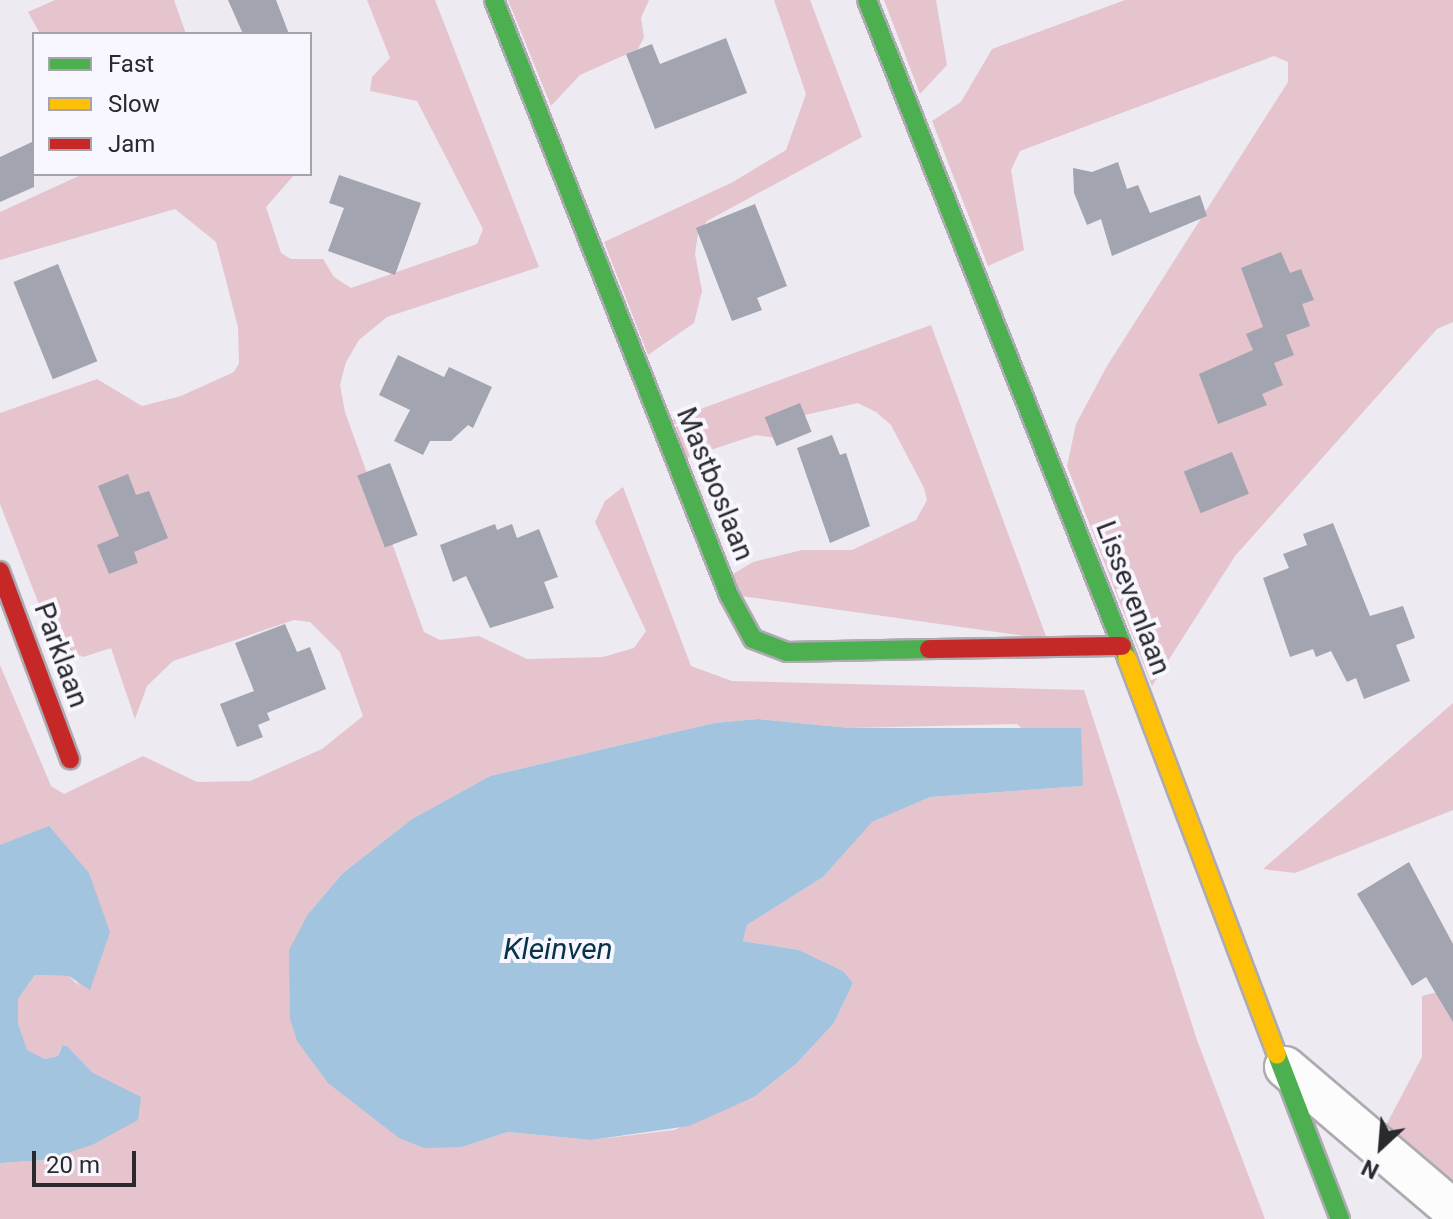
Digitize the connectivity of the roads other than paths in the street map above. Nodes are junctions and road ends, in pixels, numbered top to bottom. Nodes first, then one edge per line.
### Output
1 (494, 0) edge
2 (867, 0) edge
3 (0, 571) edge
4 (1122, 646) junction
5 (70, 759) dead end
6 (1285, 1067) junction
7 (1453, 1210) edge
8 (1340, 1219) edge

1 - 4 street, Mastboslaan
2 - 4 street, Lissevenlaan
3 - 5 street, Parklaan
4 - 6 street, Lissevenlaan
6 - 7 street
6 - 8 street, Lissevenlaan

